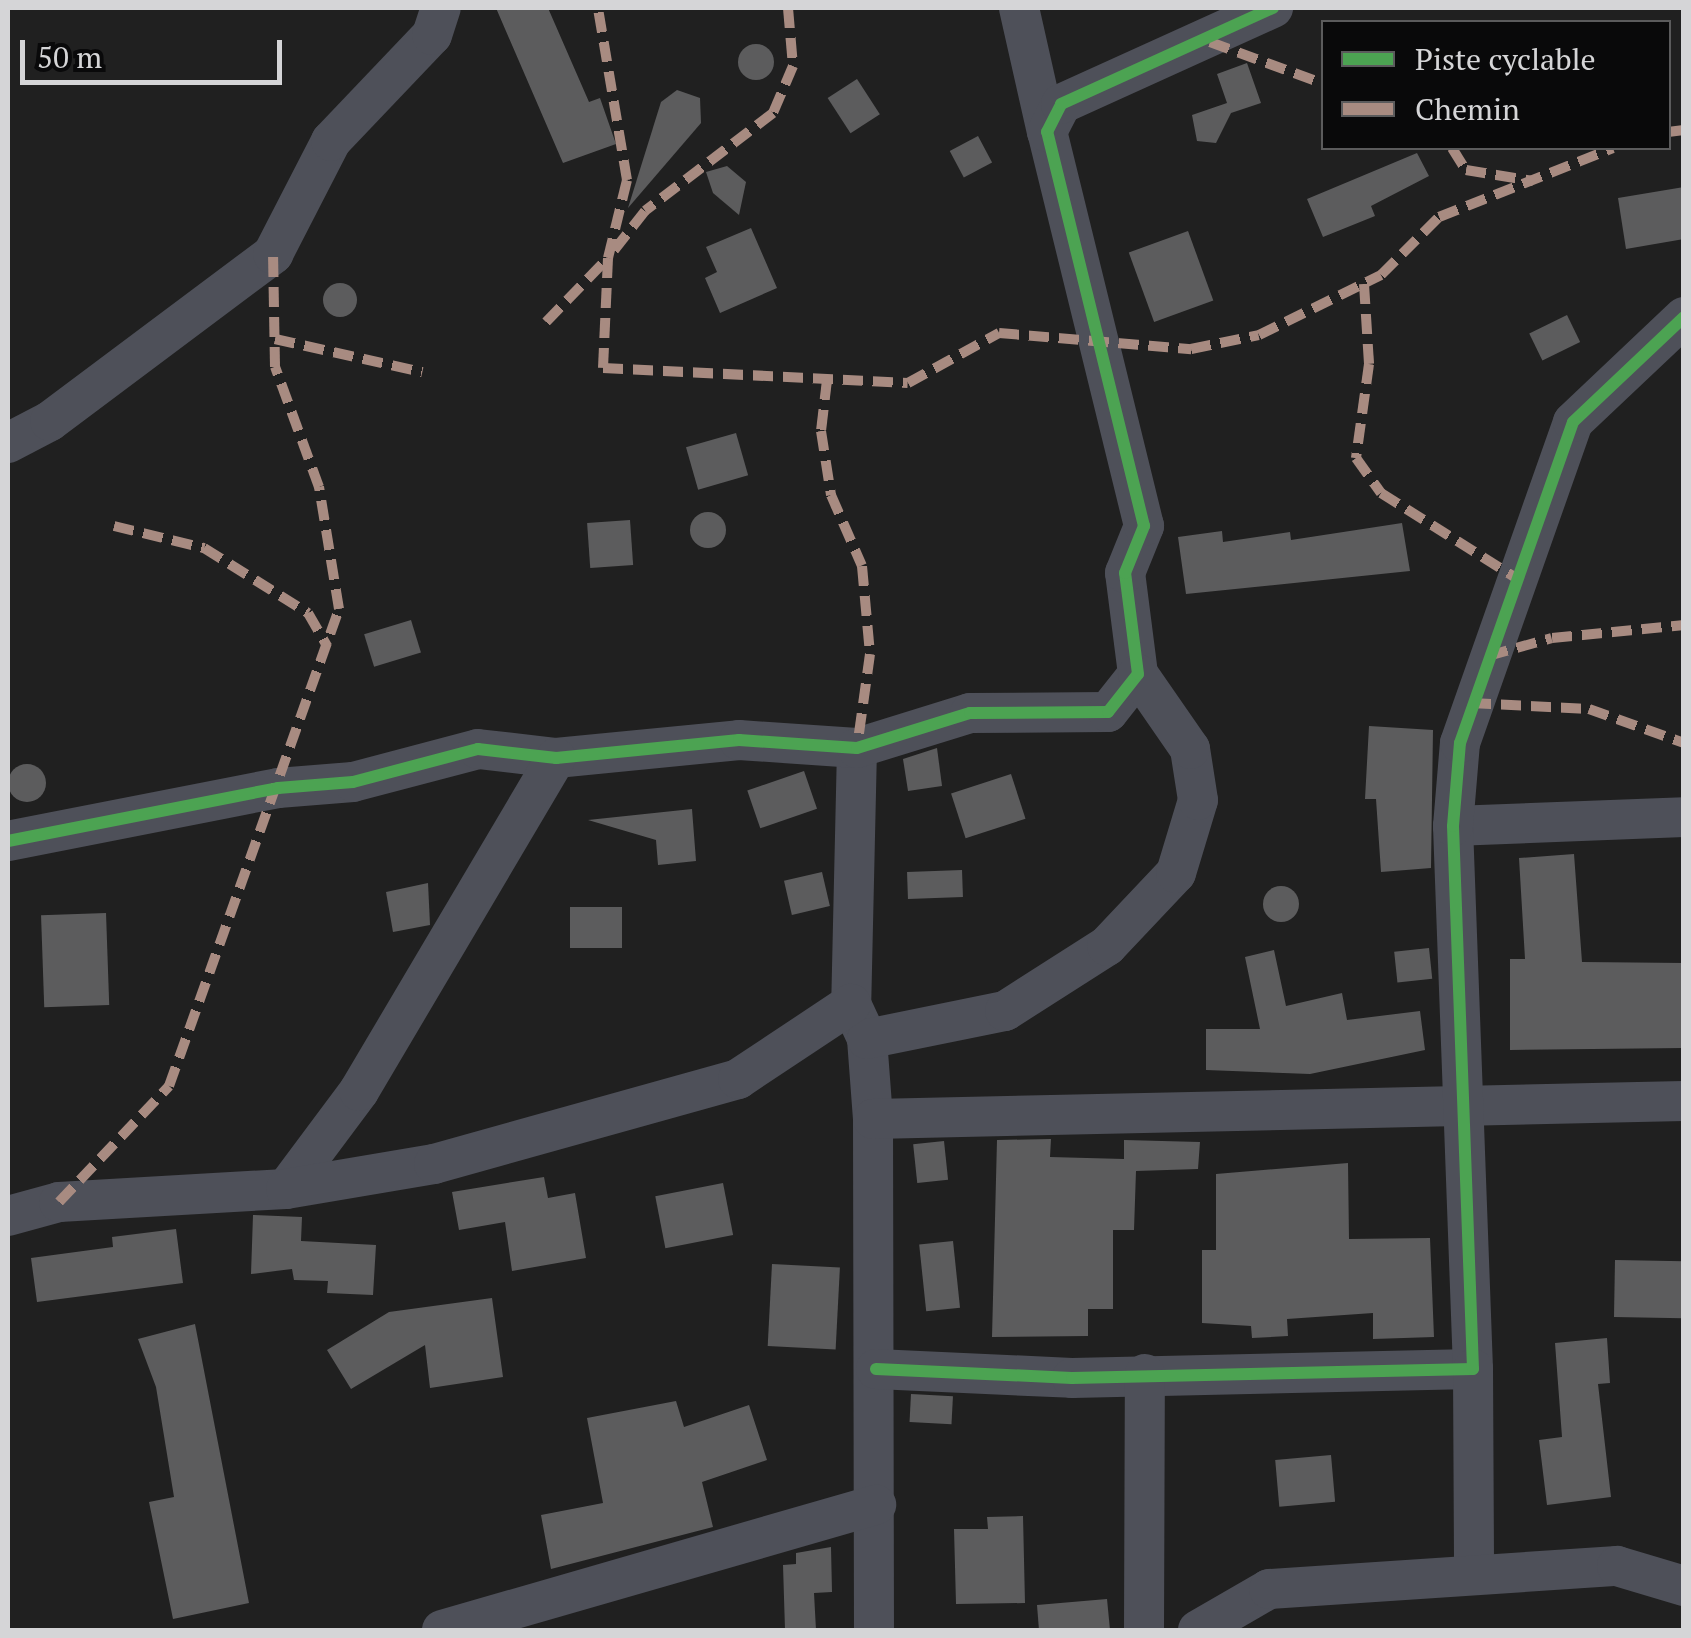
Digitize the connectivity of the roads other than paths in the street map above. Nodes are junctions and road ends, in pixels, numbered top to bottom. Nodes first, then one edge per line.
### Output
1 (441, 8) edge
2 (1019, 8) edge
3 (1273, 8) edge
4 (1048, 132) junction
5 (1684, 317) edge
6 (8, 443) edge
7 (1138, 674) junction
8 (857, 748) junction
9 (556, 758) junction
10 (1684, 816) edge
11 (1453, 826) junction
12 (8, 841) edge
13 (859, 1021) junction
14 (1466, 1100) junction
15 (1684, 1100) edge
16 (872, 1120) junction
17 (286, 1189) junction
18 (8, 1216) edge
19 (876, 1369) junction
20 (1472, 1369) junction
21 (1145, 1374) junction
22 (876, 1505) junction
23 (1474, 1576) junction
24 (1684, 1586) edge
25 (442, 1630) edge
26 (874, 1630) edge
27 (1144, 1630) edge
28 (1198, 1630) edge

1 - 6 street
2 - 4 street
3 - 4 street
4 - 7 street
5 - 11 street
7 - 8 street
7 - 13 street
8 - 9 street
8 - 13 street
9 - 12 street
9 - 17 street
10 - 11 street
11 - 14 street
13 - 16 street
13 - 17 street
14 - 15 street
14 - 16 street
14 - 20 street
16 - 19 street
17 - 18 street
19 - 21 street
19 - 22 street
20 - 21 street
20 - 23 street
21 - 27 street
22 - 25 street
22 - 26 street
23 - 24 street
23 - 28 street

